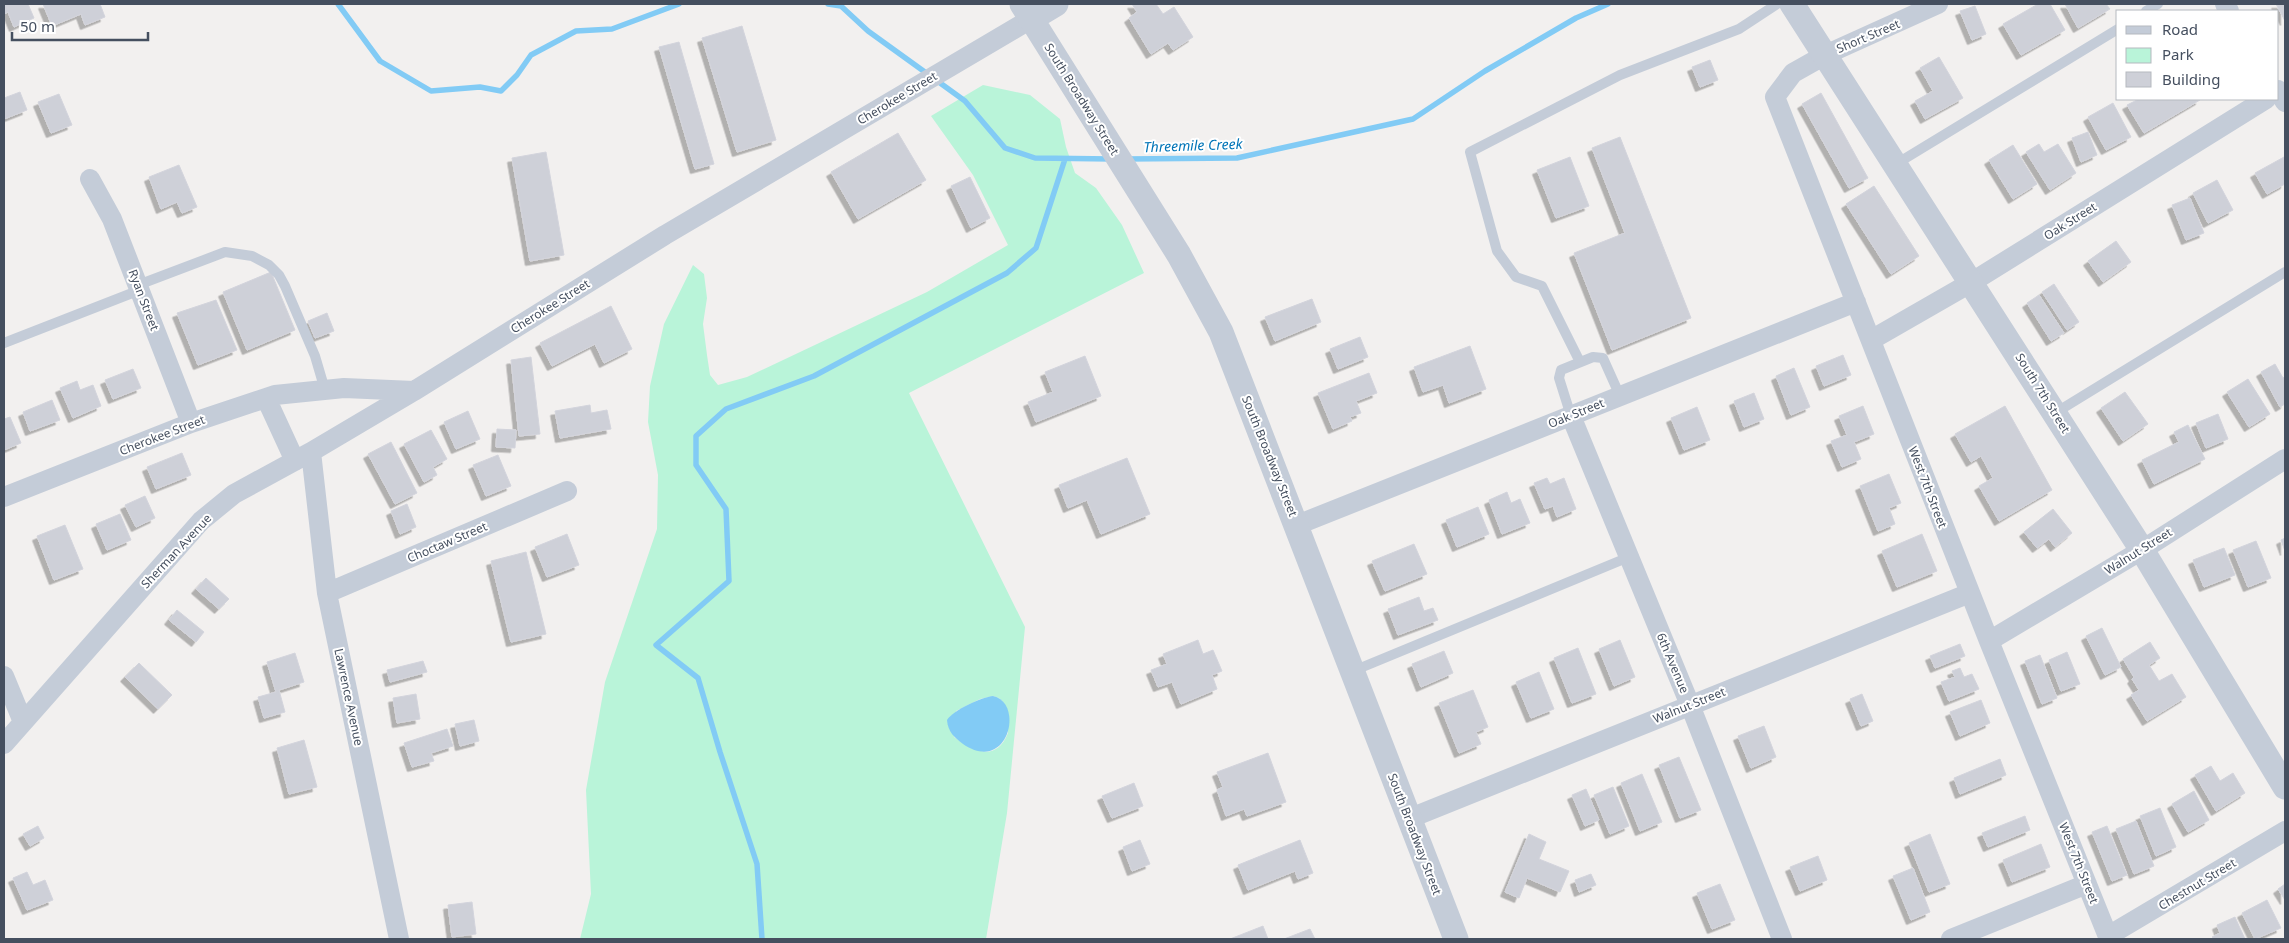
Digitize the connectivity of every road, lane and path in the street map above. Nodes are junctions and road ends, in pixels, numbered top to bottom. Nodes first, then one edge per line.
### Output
1 (1056, 4) edge
2 (1777, 4) edge
3 (1792, 4) edge
4 (1938, 4) edge
5 (1027, 11) edge
6 (2116, 30) edge
7 (1825, 54) junction
8 (2264, 100) edge
9 (1896, 164) junction
10 (90, 179) dead end
11 (2285, 272) edge
12 (1972, 282) junction
13 (139, 288) junction
14 (1856, 302) junction
15 (1871, 340) junction
16 (4, 343) edge
17 (1580, 362) junction
18 (325, 390) junction
19 (414, 391) junction
20 (1620, 396) junction
21 (266, 398) junction
22 (2055, 413) junction
23 (1570, 416) junction
24 (191, 423) junction
25 (304, 457) junction
26 (2285, 458) edge
27 (567, 491) dead end
28 (4, 497) edge
29 (1297, 525) junction
30 (2142, 550) junction
31 (1629, 557) junction
32 (327, 593) junction
33 (1970, 593) junction
34 (1989, 641) junction
35 (1352, 671) junction
36 (4, 676) edge
37 (1690, 705) junction
38 (23, 722) junction
39 (4, 744) edge
40 (2285, 787) edge
41 (1408, 819) junction
42 (2285, 832) edge
43 (2088, 884) junction
44 (2108, 938) edge
45 (399, 939) edge
46 (1456, 939) edge
47 (1782, 939) edge
48 (1951, 939) edge

1 - 5 street, Cherokee Street
2 - 17 lane
3 - 7 street, South 7th Street
4 - 7 street, Short Street
5 - 19 street, Cherokee Street
5 - 29 street, South Broadway Street
6 - 9 lane
7 - 9 street, South 7th Street
7 - 14 street, West 7th Street
8 - 12 street, Oak Street
9 - 12 street, South 7th Street
10 - 13 street, Ryan Street
11 - 22 lane
12 - 15 street, Oak Street
12 - 22 street, South 7th Street
13 - 16 lane
13 - 18 lane
13 - 24 street, Ryan Street
14 - 15 street, West 7th Street
14 - 20 street, Oak Street
15 - 33 street, West 7th Street
17 - 20 lane
17 - 23 lane
18 - 19 street, Cherokee Street
18 - 21 street, Cherokee Street
19 - 25 street, Sherman Avenue
20 - 23 street, Oak Street
21 - 24 street, Cherokee Street
21 - 25 street, Lawrence Avenue
22 - 30 street, South 7th Street
23 - 29 street, Oak Street
23 - 31 street, 6th Avenue
24 - 28 street, Cherokee Street
25 - 32 street, Lawrence Avenue
25 - 38 street, Sherman Avenue
26 - 30 street, Walnut Street
27 - 32 street, Choctaw Street
29 - 35 street, South Broadway Street
30 - 34 street, Walnut Street
30 - 40 street, South 7th Street
31 - 35 lane
31 - 37 street, 6th Avenue
32 - 45 street, Lawrence Avenue
33 - 34 street, West 7th Street
33 - 37 street, Walnut Street
34 - 43 street, West 7th Street
35 - 41 street, South Broadway Street
36 - 38 street
37 - 41 street, Walnut Street
37 - 47 street, 6th Avenue
38 - 39 street, Sherman Avenue
41 - 46 street, South Broadway Street
42 - 44 street, Chestnut Street
43 - 44 street, West 7th Street
43 - 48 street

